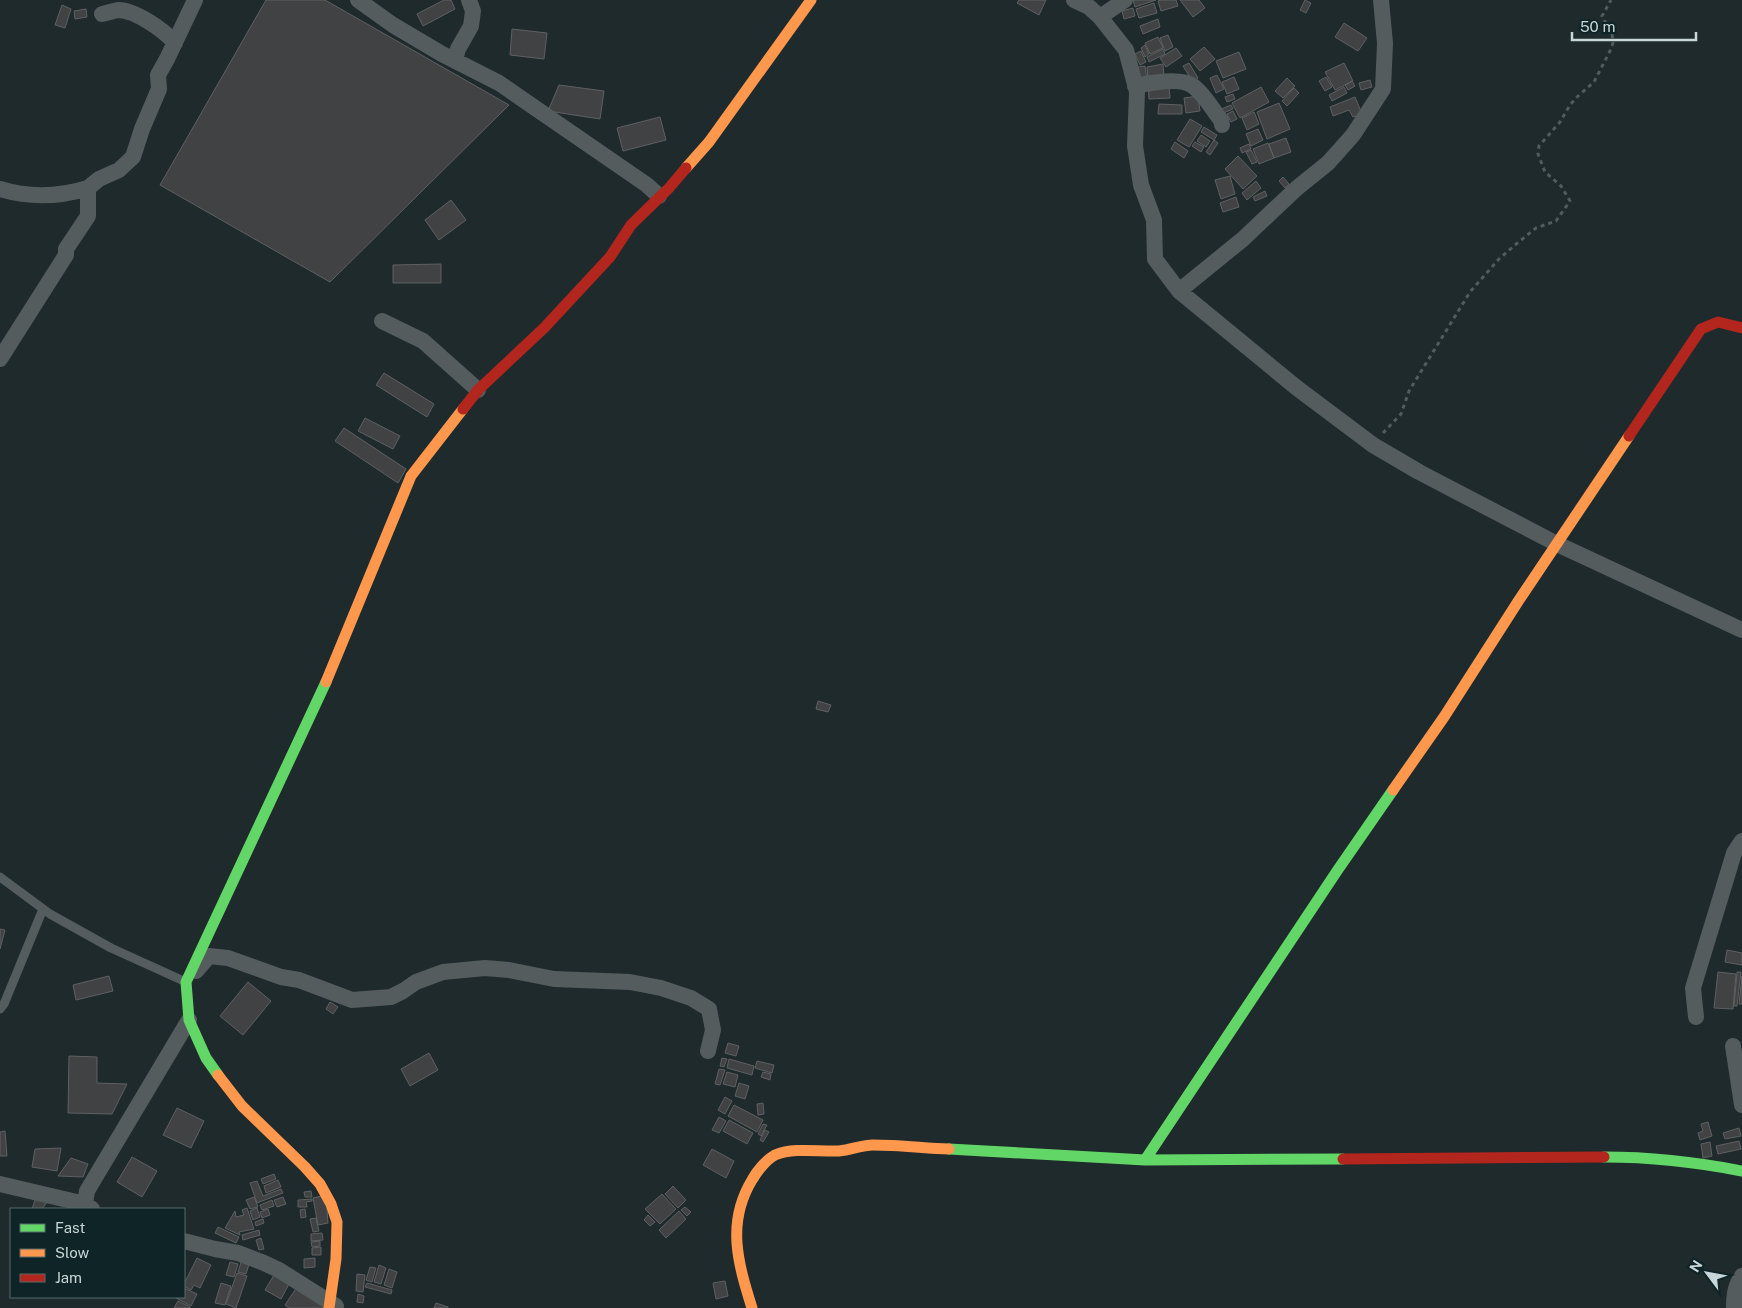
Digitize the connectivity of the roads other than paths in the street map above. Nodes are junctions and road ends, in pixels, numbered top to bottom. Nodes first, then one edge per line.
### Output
1 (194, 0) edge
2 (358, 0) edge
3 (469, 0) edge
4 (811, 0) edge
5 (1074, 0) edge
6 (1125, 0) edge
7 (1381, 0) edge
8 (102, 14) dead end
9 (1100, 17) junction
10 (175, 43) junction
11 (455, 60) junction
12 (1135, 86) junction
13 (1222, 125) dead end
14 (0, 188) edge
15 (88, 188) junction
16 (660, 196) junction
17 (1179, 291) junction
18 (382, 321) dead end
19 (1742, 328) edge
20 (0, 359) edge
21 (478, 390) junction
22 (1557, 544) junction
23 (1742, 630) edge
24 (1742, 841) edge
25 (0, 877) edge
26 (43, 909) junction
27 (186, 982) junction
28 (0, 1009) edge
29 (1696, 1017) dead end
30 (189, 1020) junction
31 (1733, 1046) dead end
32 (708, 1051) dead end
33 (1742, 1105) edge
34 (1145, 1160) junction
35 (1742, 1171) edge
36 (0, 1184) edge
37 (88, 1206) edge
38 (185, 1241) edge
39 (1742, 1276) edge
40 (333, 1306) edge
41 (752, 1308) edge
42 (1734, 1308) edge

1 - 10 street
2 - 11 street
3 - 11 street
4 - 16 street
5 - 9 street
6 - 9 street
7 - 17 street
8 - 10 street
9 - 12 street
10 - 15 street
11 - 16 street
12 - 13 street
12 - 17 street
14 - 15 street
15 - 20 street
16 - 21 street
17 - 22 street
18 - 21 street
19 - 22 street
21 - 27 street
22 - 23 street
22 - 34 street
24 - 29 street
25 - 26 lane
26 - 27 lane
26 - 28 lane
27 - 30 street
27 - 32 street
30 - 37 street
30 - 40 street
31 - 33 street
34 - 35 street
34 - 41 street
36 - 37 street
38 - 40 street
39 - 42 street

